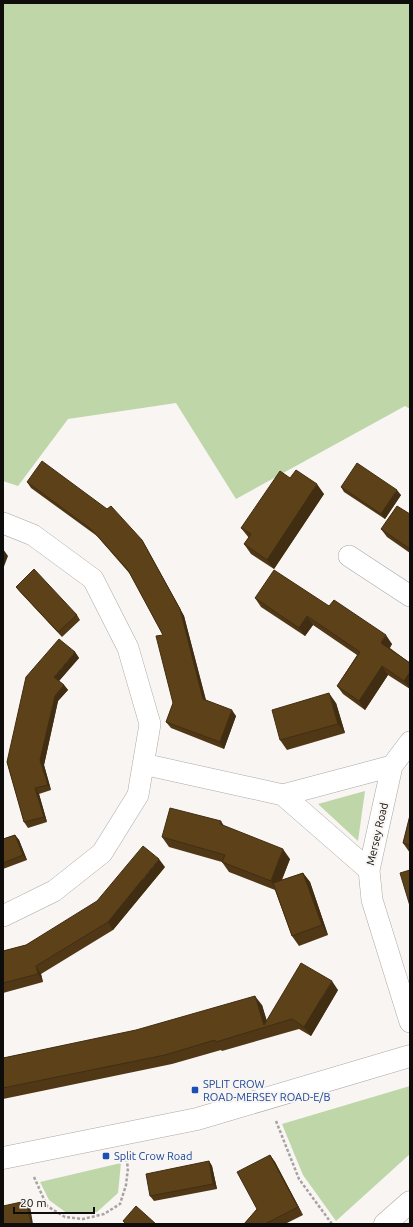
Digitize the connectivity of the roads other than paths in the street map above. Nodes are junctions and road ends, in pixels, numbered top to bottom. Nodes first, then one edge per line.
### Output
1 (3, 523) edge
2 (349, 556) dead end
3 (410, 596) edge
4 (410, 742) edge
5 (143, 764) junction
6 (392, 766) junction
7 (283, 795) junction
8 (369, 870) junction
9 (3, 916) edge
10 (410, 1022) edge
11 (410, 1056) edge
12 (3, 1158) edge
13 (410, 1202) edge
14 (385, 1224) edge

1 - 5 street
2 - 3 street
4 - 6 street, Mersey Road
5 - 7 street
5 - 9 street
6 - 7 street
6 - 8 street, Mersey Road
7 - 8 street
8 - 10 street, Mersey Road
11 - 12 street
13 - 14 street

